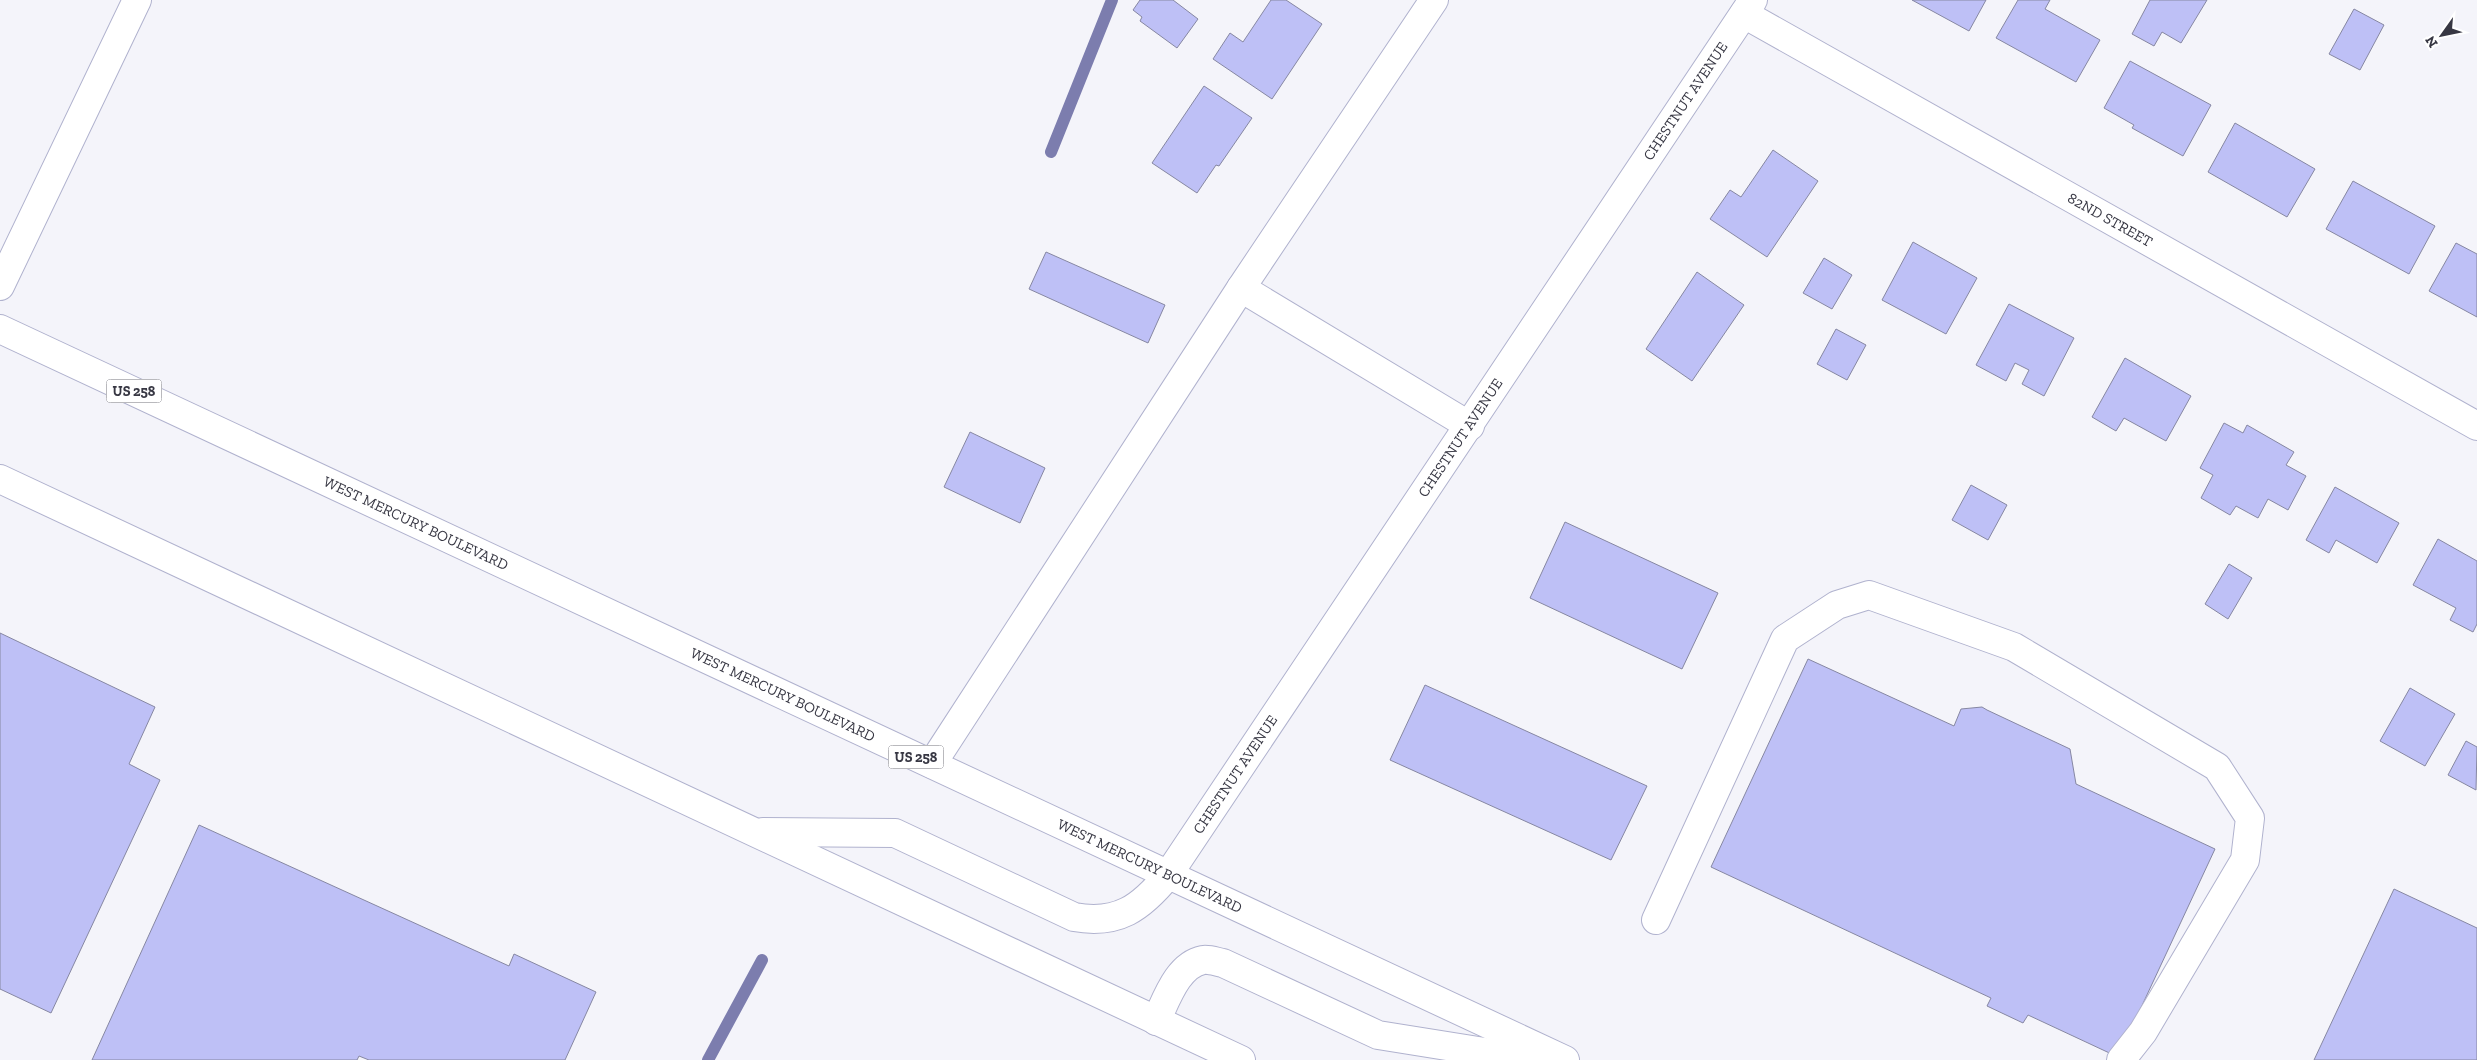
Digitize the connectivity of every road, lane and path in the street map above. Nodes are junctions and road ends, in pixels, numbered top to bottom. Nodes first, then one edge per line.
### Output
1 (137, 0) edge
2 (1434, 0) edge
3 (1748, 7) edge
4 (0, 286) edge
5 (1241, 288) junction
6 (0, 329) edge
7 (1470, 426) junction
8 (2477, 426) edge
9 (0, 479) edge
10 (932, 764) junction
11 (754, 832) junction
12 (1168, 875) junction
13 (1656, 920) dead end
14 (1156, 1021) junction
15 (1241, 1060) edge
16 (1535, 1060) edge
17 (1565, 1060) edge
18 (2121, 1060) edge

1 - 4 main road
2 - 5 main road
3 - 7 main road, CHESTNUT AVENUE
3 - 8 main road, 82ND STREET
5 - 7 main road
5 - 10 main road
6 - 10 main road, WEST MERCURY BOULEVARD / US 258
7 - 12 main road, CHESTNUT AVENUE
9 - 11 main road
10 - 12 main road, WEST MERCURY BOULEVARD / US 258
11 - 12 main road, CHESTNUT AVENUE
11 - 14 main road
12 - 17 main road, WEST MERCURY BOULEVARD / US 258
13 - 18 main road
14 - 15 main road
14 - 16 main road

